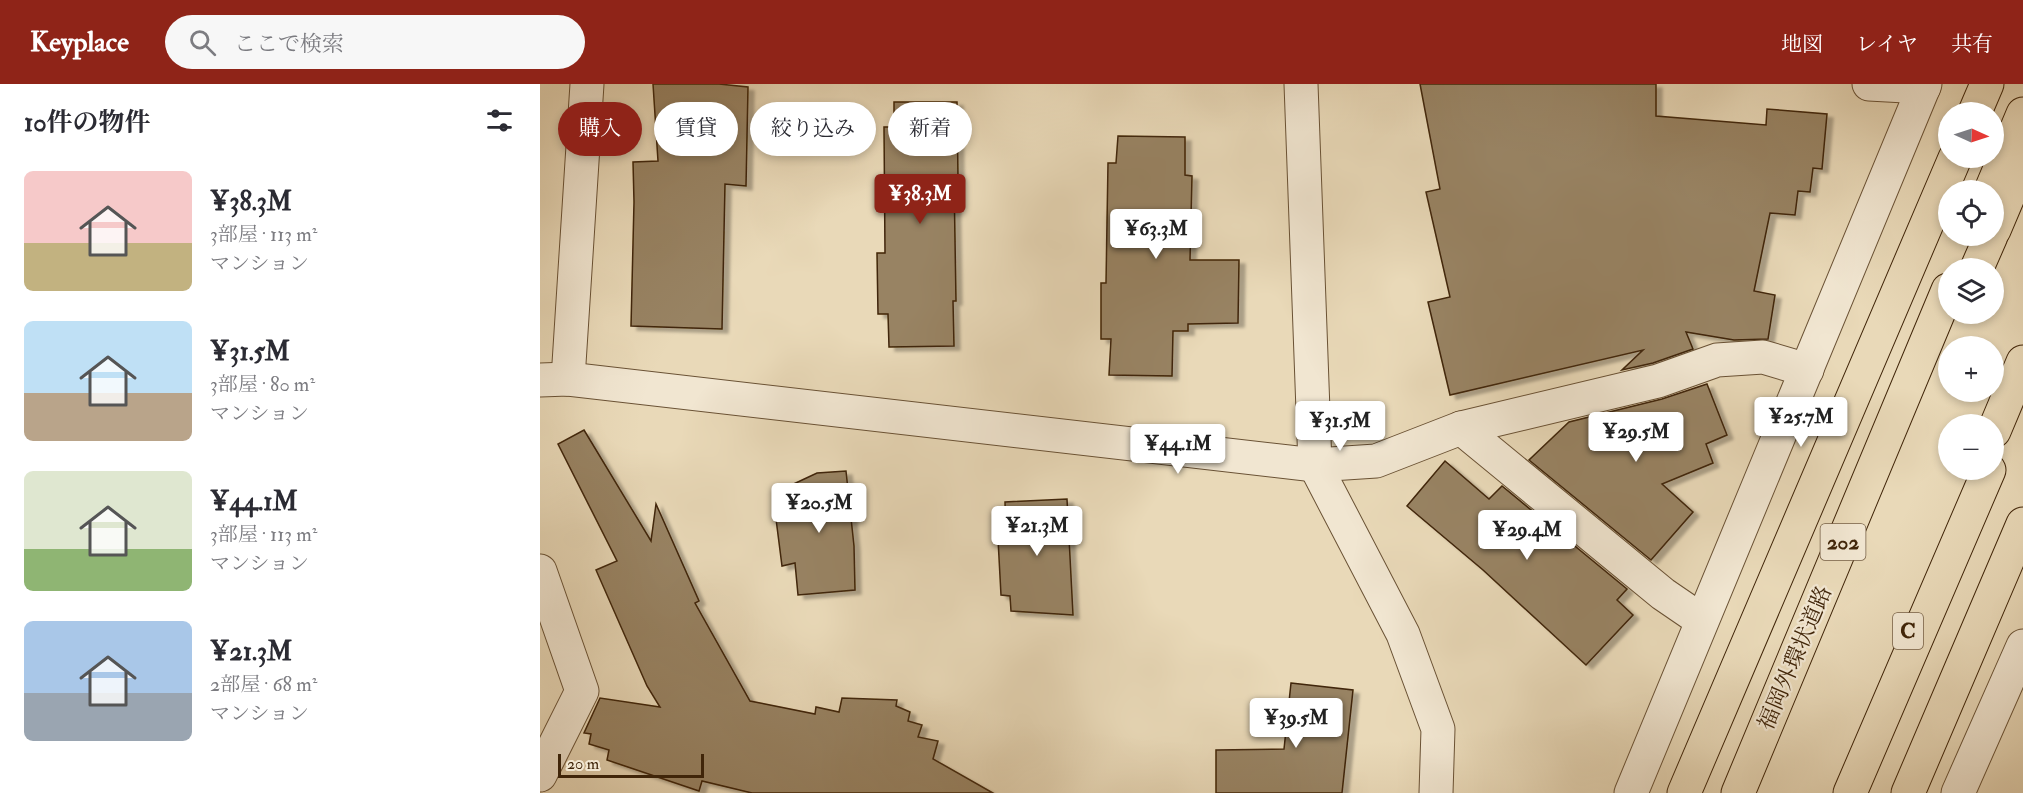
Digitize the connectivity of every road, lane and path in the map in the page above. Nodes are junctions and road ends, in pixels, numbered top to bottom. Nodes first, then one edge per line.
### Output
1 (587, 84) edge
2 (1301, 84) edge
3 (1869, 84) edge
4 (1987, 84) edge
5 (1925, 85) edge
6 (1979, 102) edge
7 (2023, 114) edge
8 (2023, 161) edge
9 (1951, 168) edge
10 (1995, 180) edge
11 (2004, 206) edge
12 (1938, 314) edge
13 (1954, 324) edge
14 (2023, 362) edge
15 (1807, 370) junction
16 (554, 379) edge
17 (2023, 390) edge
18 (2001, 414) edge
19 (1461, 428) junction
20 (2004, 435) edge
21 (1315, 465) junction
22 (1973, 480) edge
23 (1985, 480) edge
24 (2023, 524) edge
25 (540, 571) edge
26 (1701, 620) junction
27 (2023, 646) edge
28 (540, 775) edge
29 (1436, 793) edge
30 (1631, 793) edge
31 (1684, 793) edge
32 (1738, 793) edge
33 (1753, 793) edge
34 (1839, 793) edge
35 (1850, 793) edge
36 (1908, 793) edge
37 (1958, 793) edge

1 - 16 street
2 - 21 street
3 - 5 street
4 - 6 highway
5 - 15 street
7 - 10 highway
8 - 11 highway
9 - 31 highway
12 - 32 highway, 福岡外環状道路 / 202
13 - 33 highway
14 - 18 highway
15 - 19 street
15 - 26 street
16 - 21 street
17 - 20 highway
19 - 21 street
19 - 26 street
21 - 29 street
22 - 34 highway, C
23 - 35 highway
24 - 36 highway
25 - 28 street
26 - 30 street
27 - 37 street

